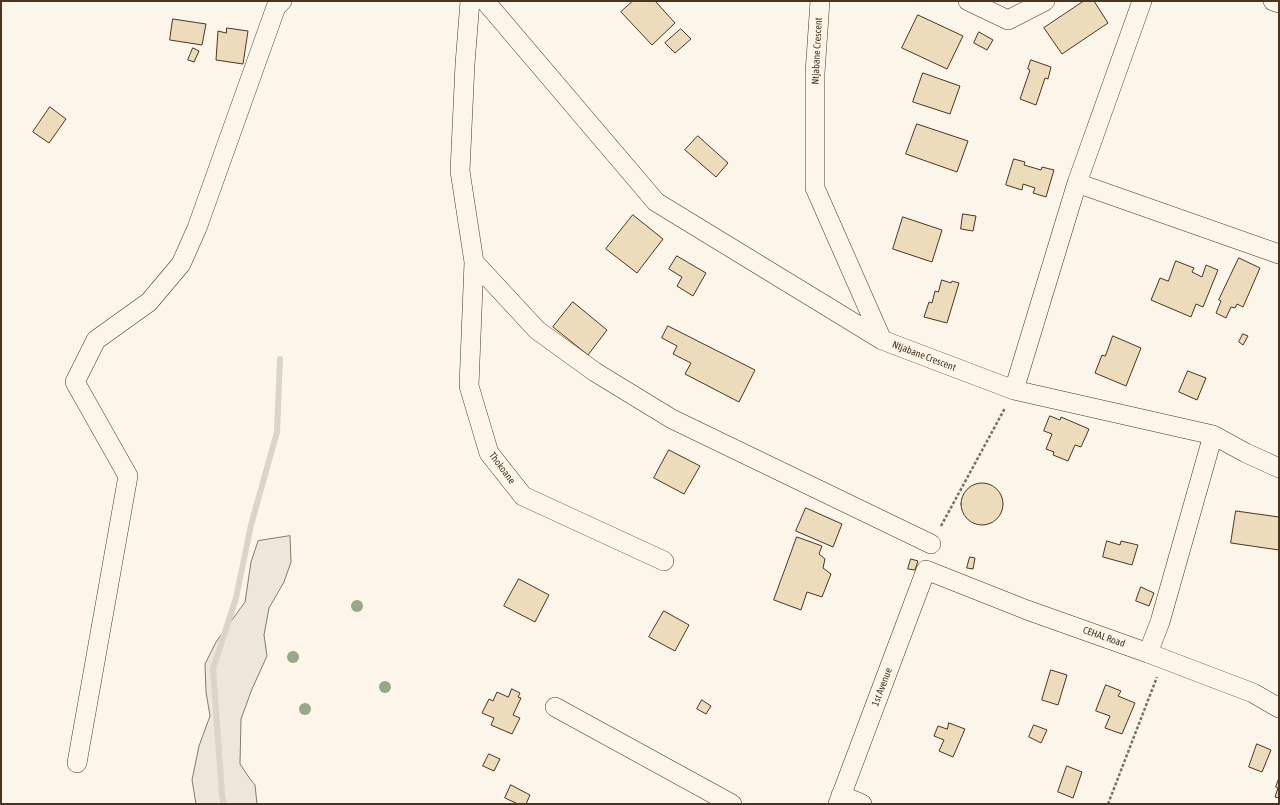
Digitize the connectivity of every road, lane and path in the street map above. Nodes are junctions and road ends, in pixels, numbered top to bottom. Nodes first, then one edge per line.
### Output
1 (282, 1) edge
2 (470, 1) edge
3 (485, 1) edge
4 (820, 1) edge
5 (968, 1) edge
6 (1045, 1) edge
7 (1142, 1) edge
8 (1273, 1) edge
9 (1279, 3) edge
10 (1077, 183) junction
11 (1279, 254) edge
12 (474, 262) junction
13 (882, 340) junction
14 (1014, 390) junction
15 (1213, 434) junction
16 (1279, 468) edge
17 (931, 544) joint
18 (664, 561) dead end
19 (926, 570) joint
20 (1156, 656) junction
21 (555, 707) dead end
22 (1279, 708) edge
23 (77, 763) dead end
24 (839, 799) edge
25 (732, 804) edge
26 (862, 804) edge
27 (1108, 804) edge

1 - 23 street
2 - 12 street, Thokoane
3 - 13 street
4 - 13 street, Ntjabane Crescent
5 - 6 street
7 - 10 street
8 - 9 street
10 - 11 street
10 - 14 street
12 - 17 street
12 - 18 street, Thokoane
13 - 14 street, Ntjabane Crescent
14 - 15 street, Ntjabane Crescent
14 - 17 path
15 - 16 street, Ntjabane Crescent
15 - 20 street
19 - 20 street, CEHAL Road
19 - 24 street, 1st Avenue
20 - 22 street, CEHAL Road
20 - 27 path
21 - 25 street
24 - 26 street

